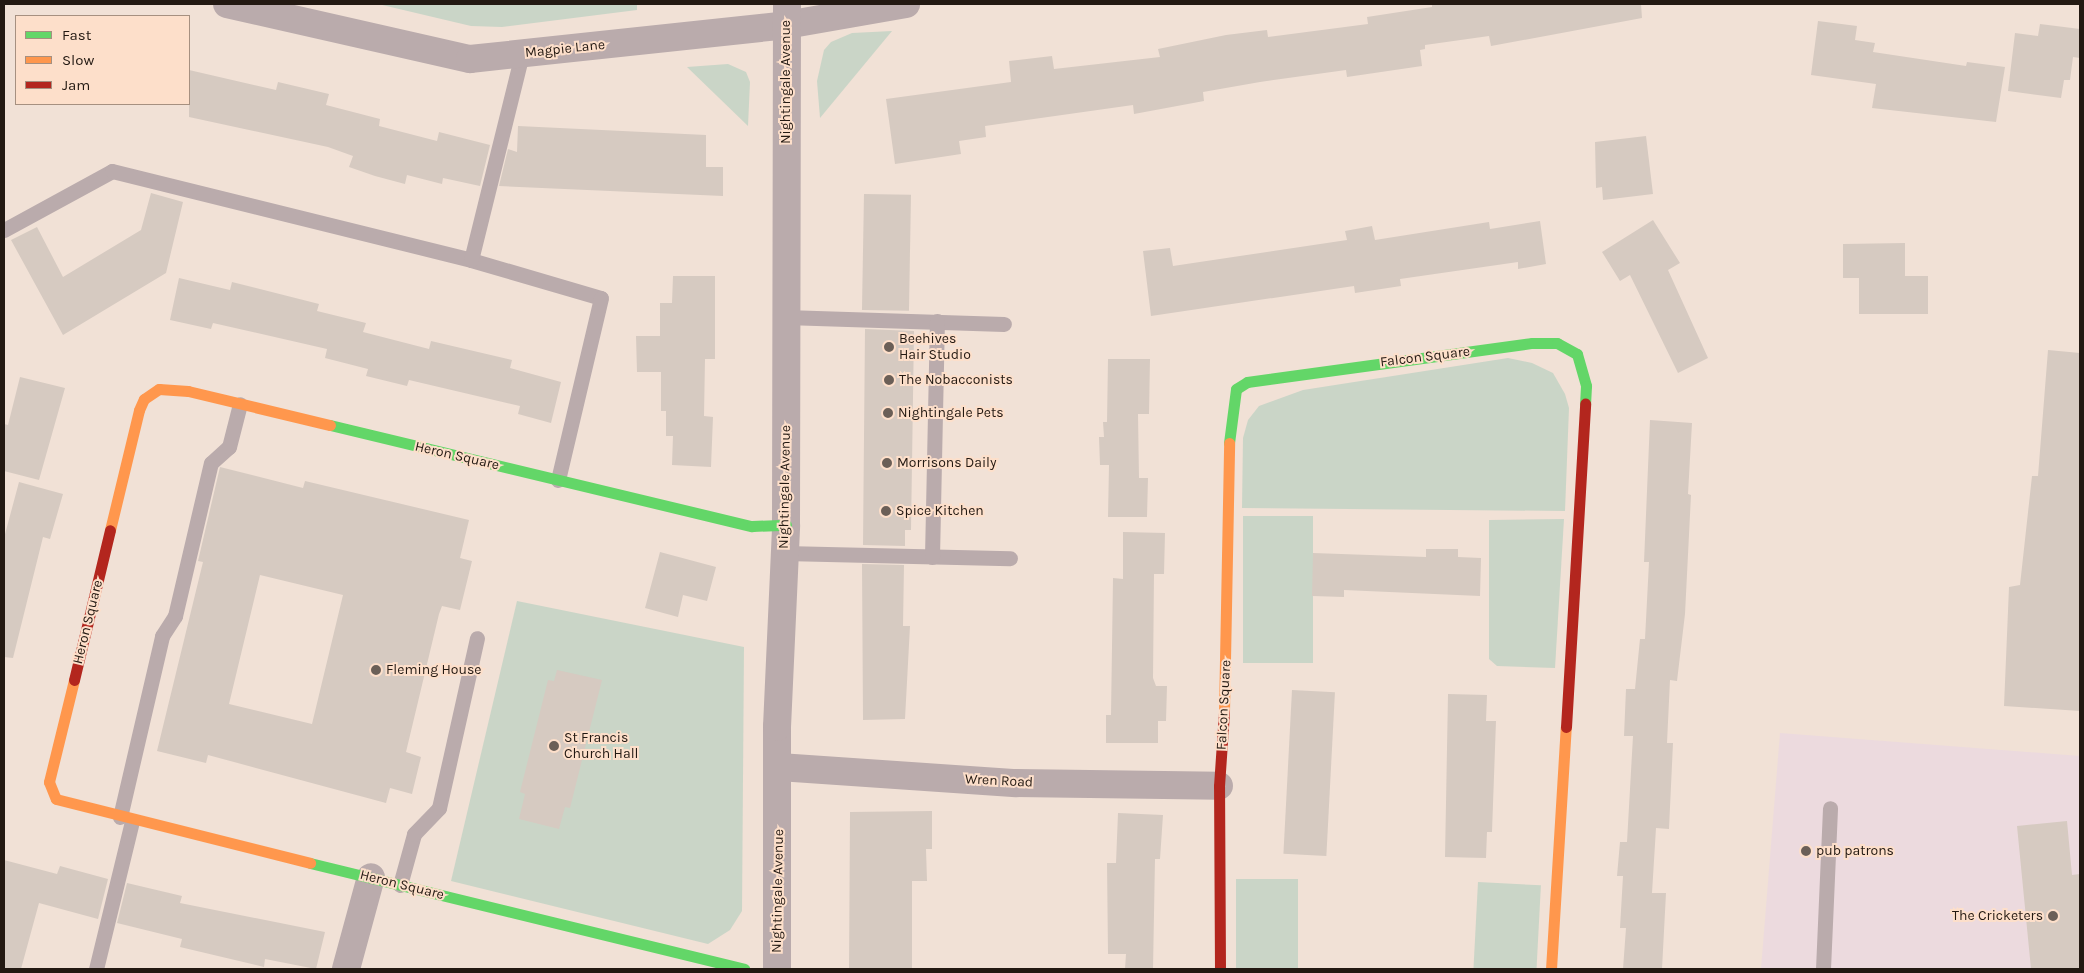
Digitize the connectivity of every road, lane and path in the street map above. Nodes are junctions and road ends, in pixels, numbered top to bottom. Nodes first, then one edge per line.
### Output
1 (227, 4) edge
2 (906, 4) edge
3 (786, 14) edge
4 (522, 54) junction
5 (4, 230) edge
6 (471, 260) junction
7 (785, 317) junction
8 (938, 321) junction
9 (1004, 324) dead end
10 (240, 404) junction
11 (558, 480) junction
12 (786, 525) junction
13 (784, 553) junction
14 (932, 557) junction
15 (1010, 558) dead end
16 (477, 638) dead end
17 (779, 767) junction
18 (1219, 786) junction
19 (1830, 808) dead end
20 (126, 819) junction
21 (371, 877) junction
22 (400, 885) junction
23 (96, 969) edge
24 (346, 969) edge
25 (744, 969) edge
26 (777, 969) edge
27 (1220, 969) edge
28 (1551, 969) edge
29 (1823, 969) edge

1 - 4 street, Magpie Lane
2 - 3 street, Magpie Lane
3 - 4 street, Magpie Lane
3 - 7 street, Nightingale Avenue
4 - 6 lane
5 - 6 lane
6 - 11 lane
7 - 8 lane
7 - 12 street, Nightingale Avenue
8 - 9 lane
8 - 14 lane
10 - 11 street, Heron Square
10 - 20 lane
10 - 20 street, Heron Square
11 - 12 street, Heron Square
12 - 13 street, Nightingale Avenue
13 - 14 lane
13 - 17 street, Nightingale Avenue
14 - 15 lane
16 - 22 lane
17 - 18 street, Wren Road
17 - 26 street, Nightingale Avenue
18 - 27 street, Falcon Square
18 - 28 street, Falcon Square
19 - 29 lane
20 - 21 street, Heron Square
20 - 23 lane
21 - 22 street, Heron Square
21 - 24 street
22 - 25 street, Heron Square

